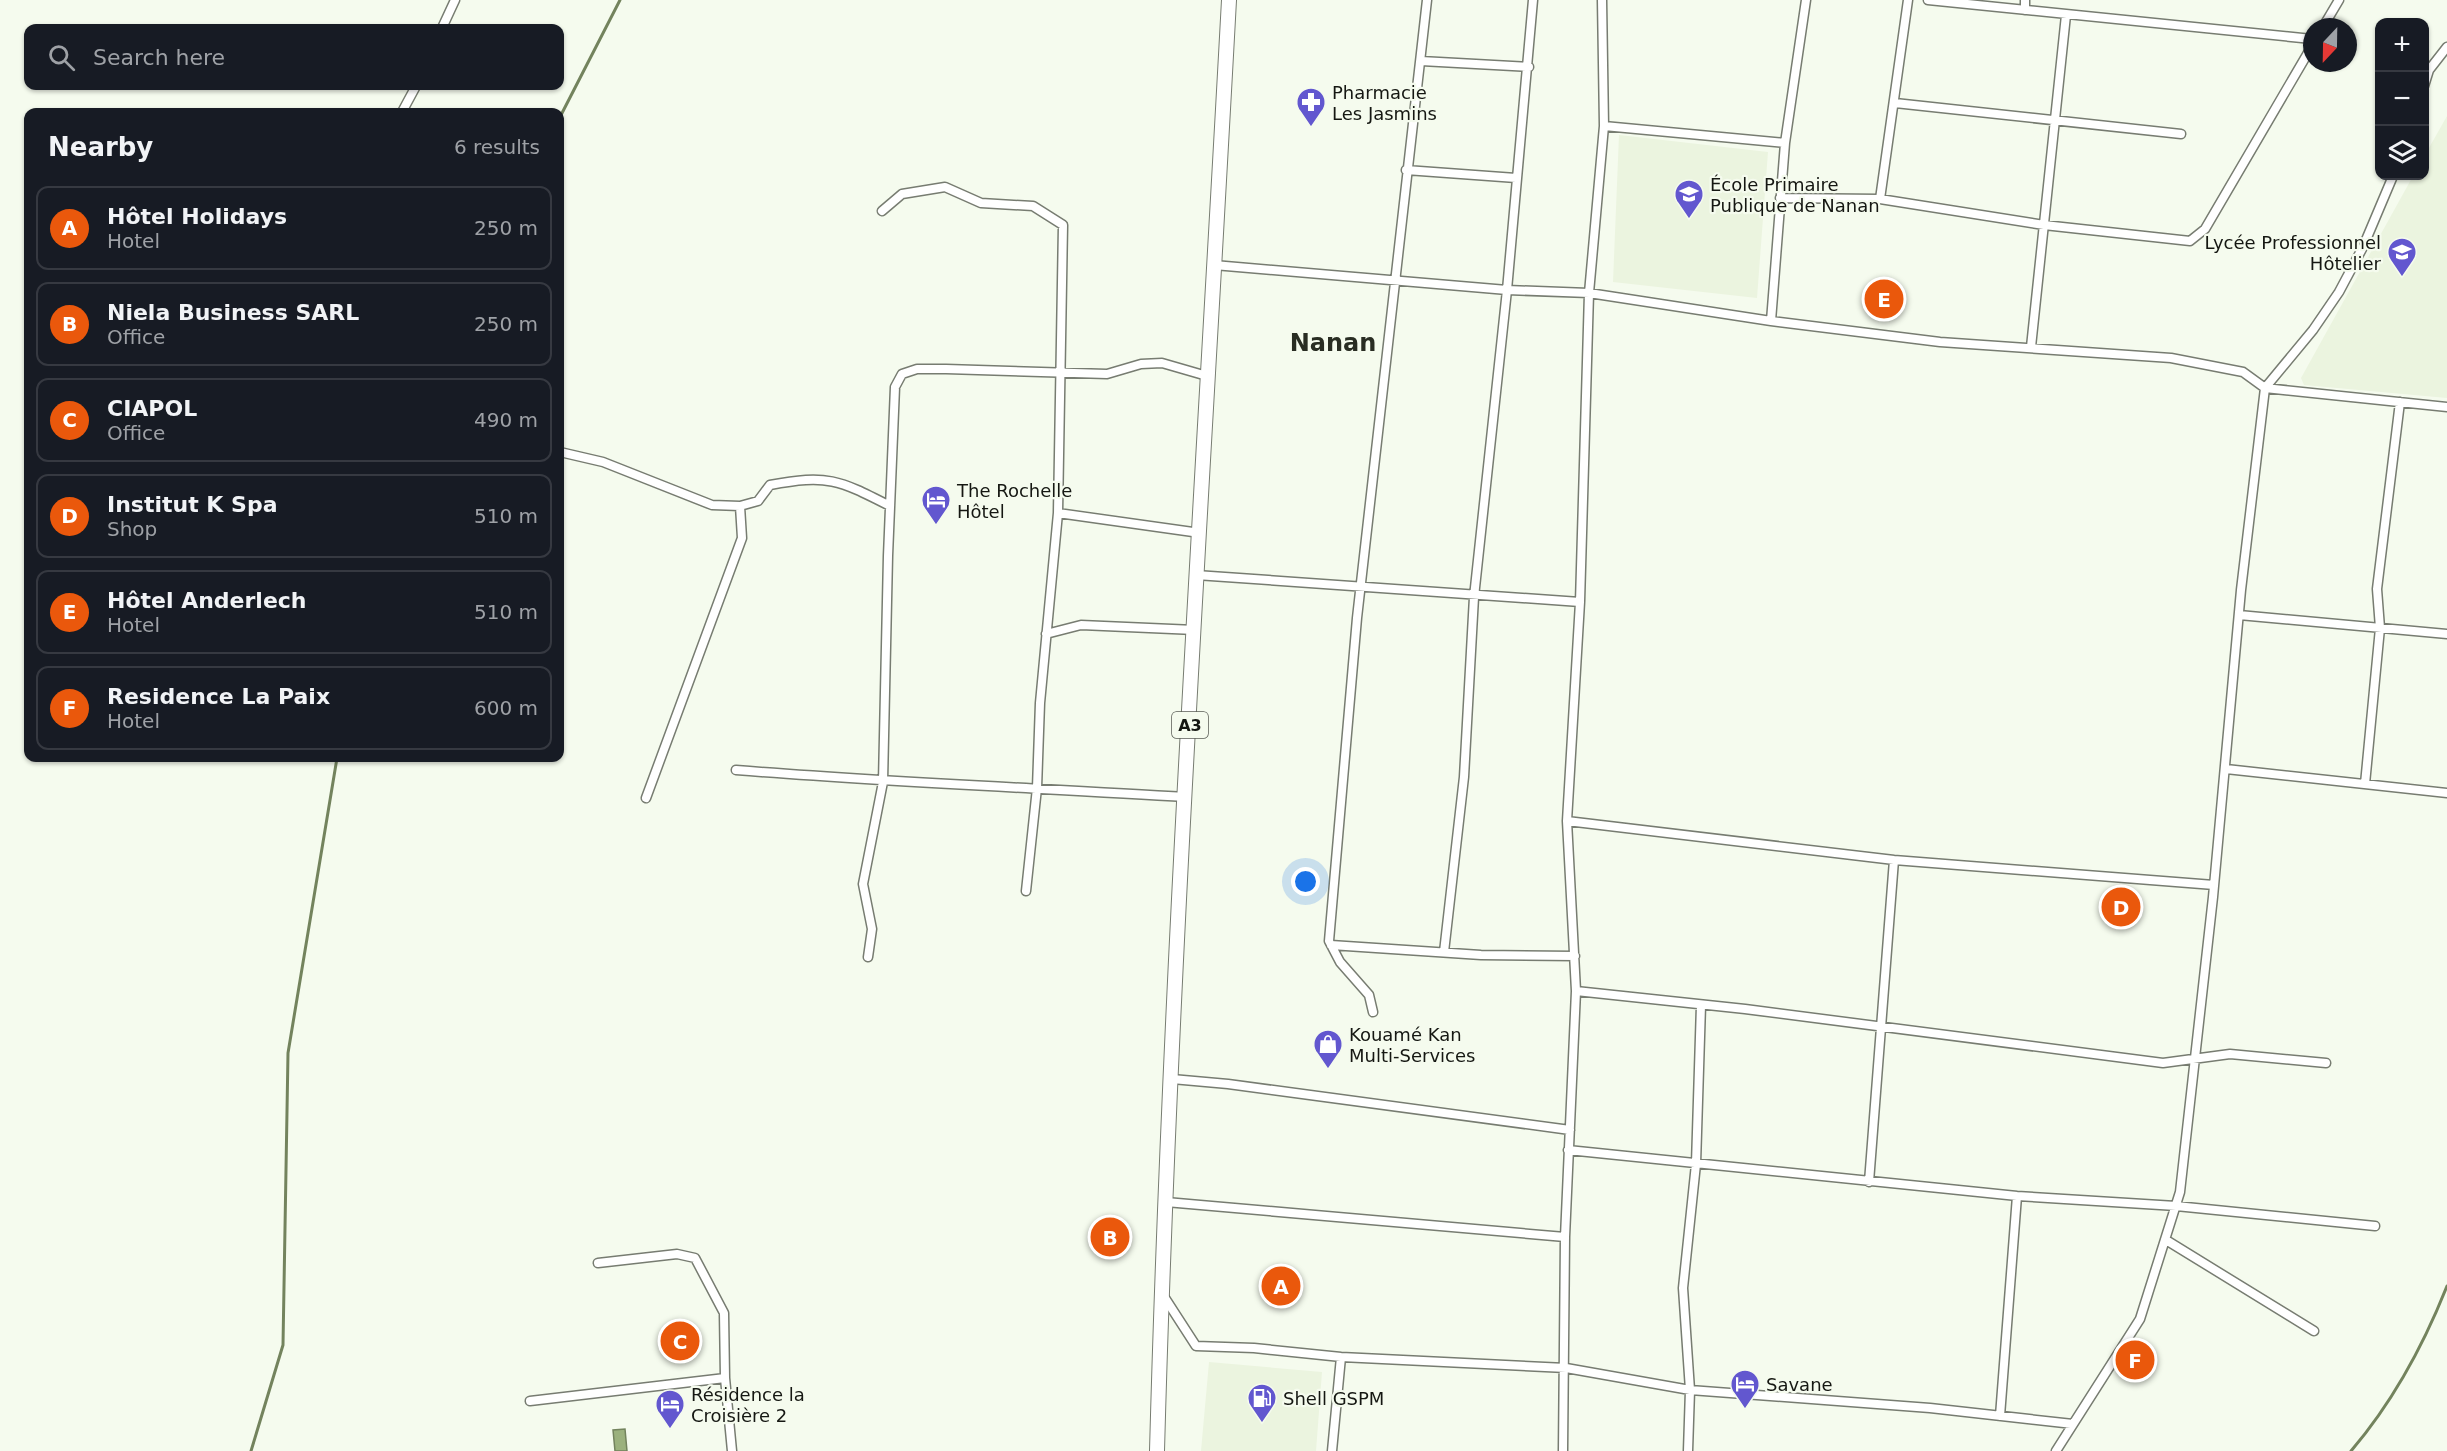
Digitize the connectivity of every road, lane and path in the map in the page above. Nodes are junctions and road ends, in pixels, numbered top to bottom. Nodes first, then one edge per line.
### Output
1 (455, 0) edge
2 (1229, 0) edge
3 (1427, 0) edge
4 (1533, 0) edge
5 (1602, 0) edge
6 (1806, 0) edge
7 (1908, 0) edge
8 (1928, 0) edge
9 (2025, 0) edge
10 (2339, 0) edge
11 (2025, 10) junction
12 (2066, 15) junction
13 (2328, 18) edge
14 (444, 24) edge
15 (2303, 38) edge
16 (2447, 47) edge
17 (1421, 61) junction
18 (2303, 61) edge
19 (1529, 67) junction
20 (2428, 72) edge
21 (414, 90) edge
22 (1895, 103) junction
23 (404, 108) edge
24 (2055, 121) junction
25 (1604, 126) junction
26 (2181, 134) dead end
27 (1785, 143) junction
28 (1406, 170) junction
29 (1516, 178) junction
30 (2391, 180) edge
31 (1780, 198) junction
32 (1880, 199) junction
33 (882, 211) dead end
34 (2044, 225) junction
35 (1214, 265) junction
36 (1394, 282) junction
37 (1507, 290) junction
38 (1590, 293) junction
39 (1771, 321) junction
40 (2031, 347) junction
41 (1059, 371) junction
42 (1207, 376) junction
43 (2265, 388) junction
44 (2400, 402) junction
45 (2447, 407) edge
46 (564, 453) edge
47 (740, 506) junction
48 (890, 506) junction
49 (1058, 513) junction
50 (1200, 533) junction
51 (1196, 575) junction
52 (1361, 586) junction
53 (1474, 597) junction
54 (1580, 602) junction
55 (2239, 615) junction
56 (2380, 628) junction
57 (1195, 630) junction
58 (1046, 634) junction
59 (2447, 634) edge
60 (2226, 768) junction
61 (736, 770) dead end
62 (884, 782) junction
63 (2365, 784) junction
64 (1037, 788) junction
65 (2447, 793) edge
66 (1186, 797) junction
67 (646, 798) dead end
68 (1567, 821) junction
69 (1894, 860) junction
70 (2214, 885) junction
71 (1026, 891) dead end
72 (1331, 945) junction
73 (1444, 952) junction
74 (1575, 956) junction
75 (868, 957) dead end
76 (1576, 991) junction
77 (1701, 1005) junction
78 (1372, 1012) dead end
79 (1880, 1026) junction
80 (2195, 1060) junction
81 (2326, 1063) dead end
82 (1172, 1079) junction
83 (1570, 1130) junction
84 (1568, 1150) junction
85 (1696, 1164) junction
86 (1869, 1182) junction
87 (2017, 1196) junction
88 (1166, 1202) junction
89 (2175, 1206) junction
90 (2375, 1226) dead end
91 (1565, 1237) junction
92 (2166, 1240) junction
93 (598, 1263) dead end
94 (1161, 1292) junction
95 (2314, 1331) dead end
96 (1341, 1357) junction
97 (1566, 1368) junction
98 (725, 1378) junction
99 (1690, 1390) junction
100 (530, 1401) dead end
101 (2000, 1416) junction
102 (2073, 1424) junction
103 (732, 1451) edge
104 (1157, 1451) edge
105 (1332, 1451) edge
106 (1563, 1451) edge
107 (1688, 1451) edge
108 (2056, 1451) edge

1 - 14 street
2 - 35 highway, A3
3 - 17 street
4 - 19 street
5 - 25 street
6 - 27 street
7 - 22 street
8 - 11 street
9 - 11 street
10 - 13 street
11 - 12 street
12 - 15 street
12 - 24 street
16 - 20 street
17 - 19 street
17 - 28 street
18 - 34 street
19 - 29 street
21 - 23 street
22 - 24 street
22 - 32 street
24 - 26 street
24 - 34 street
25 - 27 street
25 - 38 street
27 - 31 street
28 - 29 street
28 - 36 street
29 - 37 street
30 - 43 street
31 - 32 street
31 - 39 street
32 - 34 street
33 - 41 street
34 - 40 street
35 - 36 street
35 - 42 highway, A3
36 - 37 street
36 - 52 street
37 - 38 street
37 - 53 street
38 - 39 street
38 - 54 street
39 - 40 street
40 - 43 street
41 - 42 street
41 - 48 street
41 - 49 street
42 - 50 highway, A3
43 - 44 street
43 - 55 street
44 - 45 street
44 - 56 street
46 - 47 street
47 - 48 street
47 - 67 street
48 - 62 street
49 - 50 street
49 - 58 street
50 - 51 highway, A3
51 - 52 street
51 - 57 highway, A3
52 - 53 street
52 - 72 street
53 - 54 street
53 - 73 street
54 - 68 street
55 - 56 street
55 - 60 street
56 - 59 street
56 - 63 street
57 - 58 street
57 - 66 highway, A3
58 - 64 street
60 - 63 street
60 - 70 street
61 - 62 street
62 - 64 street
62 - 75 street
63 - 65 street
64 - 66 street
64 - 71 street
66 - 82 highway, A3
68 - 69 street
68 - 74 street
69 - 70 street
69 - 79 street
70 - 80 street
72 - 73 street
72 - 78 street
73 - 74 street
74 - 76 street
76 - 77 street
76 - 83 street
77 - 79 street
77 - 85 street
79 - 80 street
79 - 86 street
80 - 81 street
80 - 89 street
82 - 83 street
82 - 88 highway, A3
83 - 84 street
84 - 85 street
84 - 91 street
85 - 86 street
85 - 99 street
86 - 87 street
87 - 89 street
87 - 101 street
88 - 91 street
88 - 94 highway, A3
89 - 90 street
89 - 92 street
91 - 97 street
92 - 95 street
92 - 102 street
93 - 98 street
94 - 96 street
94 - 104 highway, A3
96 - 97 street
96 - 105 street
97 - 99 street
97 - 106 street
98 - 100 street
98 - 103 street
99 - 101 street
99 - 107 street
101 - 102 street
102 - 108 street

